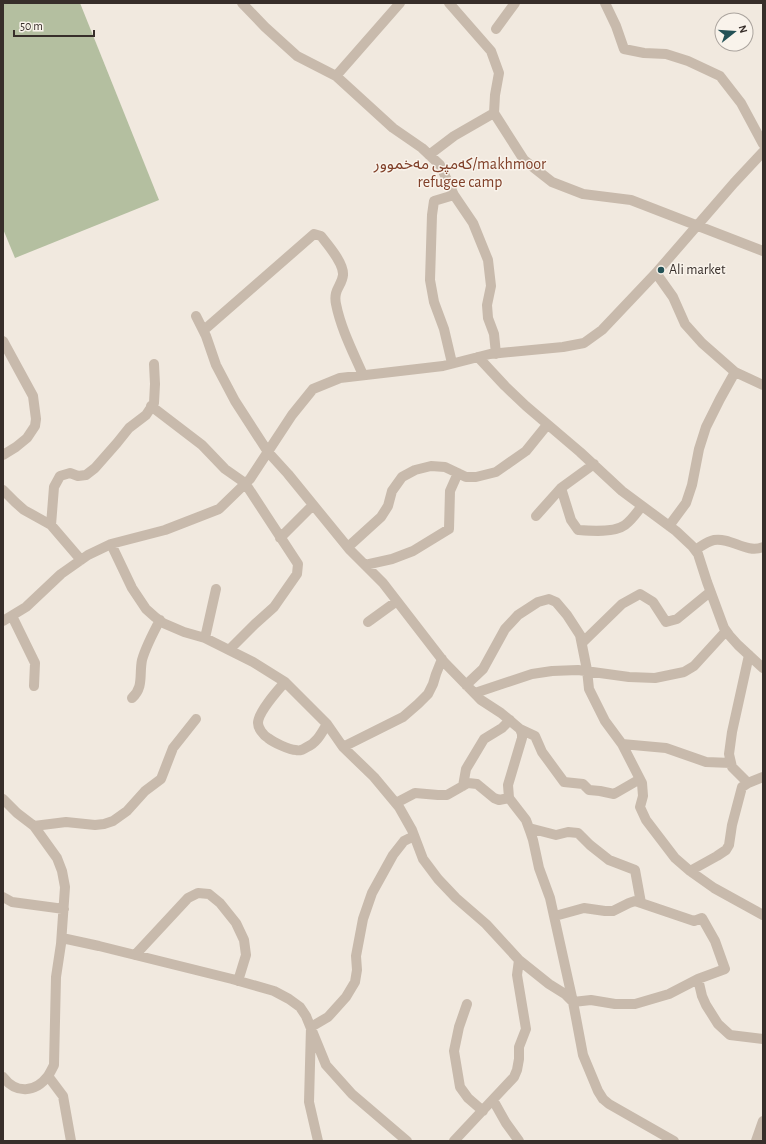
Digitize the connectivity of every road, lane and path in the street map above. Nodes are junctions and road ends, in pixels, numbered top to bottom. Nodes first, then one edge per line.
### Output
1 (242, 3) edge
2 (400, 3) edge
3 (449, 3) edge
4 (515, 3) edge
5 (605, 3) edge
6 (496, 29) dead end
7 (336, 76) junction
8 (494, 113) junction
9 (763, 144) edge
10 (763, 152) edge
11 (430, 155) junction
12 (454, 195) junction
13 (697, 226) junction
14 (763, 251) edge
15 (656, 273) junction
16 (196, 316) dead end
17 (204, 330) junction
18 (3, 341) edge
19 (496, 354) junction
20 (478, 357) junction
21 (452, 363) junction
22 (154, 364) dead end
23 (735, 372) junction
24 (363, 375) junction
25 (763, 384) edge
26 (152, 406) junction
27 (547, 425) junction
28 (268, 452) junction
29 (3, 455) edge
30 (594, 464) junction
31 (458, 473) junction
32 (245, 483) junction
33 (561, 488) junction
34 (3, 490) edge
35 (313, 505) junction
36 (642, 506) junction
37 (536, 516) dead end
38 (51, 525) junction
39 (669, 526) junction
40 (280, 538) junction
41 (111, 544) junction
42 (348, 548) junction
43 (763, 548) edge
44 (695, 550) junction
45 (81, 560) junction
46 (366, 565) junction
47 (216, 589) dead end
48 (710, 592) junction
49 (397, 601) junction
50 (7, 618) edge
51 (160, 620) junction
52 (368, 622) dead end
53 (726, 631) junction
54 (205, 638) junction
55 (582, 643) junction
56 (229, 650) junction
57 (749, 655) junction
58 (442, 659) junction
59 (763, 668) edge
60 (587, 670) junction
61 (285, 682) junction
62 (466, 685) junction
63 (34, 686) dead end
64 (475, 694) junction
65 (132, 698) dead end
66 (196, 719) dead end
67 (510, 720) junction
68 (327, 724) junction
69 (520, 729) junction
70 (622, 744) junction
71 (343, 747) junction
72 (731, 763) junction
73 (763, 777) edge
74 (640, 779) junction
75 (748, 783) junction
76 (463, 786) junction
77 (509, 798) junction
78 (3, 799) edge
79 (396, 803) junction
80 (34, 826) junction
81 (529, 828) junction
82 (414, 836) junction
83 (690, 871) junction
84 (3, 897) edge
85 (641, 903) junction
86 (64, 909) junction
87 (555, 916) junction
88 (763, 916) edge
89 (62, 938) junction
90 (135, 955) junction
91 (519, 960) junction
92 (698, 979) junction
93 (238, 981) junction
94 (573, 1002) junction
95 (467, 1004) dead end
96 (311, 1027) junction
97 (763, 1039) edge
98 (48, 1076) junction
99 (3, 1077) edge
100 (493, 1100) junction
101 (483, 1111) junction
102 (763, 1121) edge
103 (71, 1141) edge
104 (318, 1141) edge
105 (407, 1141) edge
106 (454, 1141) edge
107 (519, 1141) edge
108 (674, 1141) edge
109 (756, 1141) edge

1 - 7 street
2 - 7 street
3 - 8 street
4 - 6 street
5 - 9 street
7 - 11 street
8 - 11 street
8 - 13 street
10 - 13 street
11 - 12 street
12 - 19 street
12 - 21 street
13 - 14 street
13 - 15 street
15 - 19 street
15 - 23 street
16 - 17 street
17 - 24 street
17 - 28 street
18 - 29 street
19 - 20 street
20 - 21 street
20 - 27 street
21 - 24 street
22 - 26 street
23 - 25 street
23 - 39 street
24 - 28 street
26 - 32 street
26 - 38 street
27 - 30 street
27 - 31 street
28 - 32 street
28 - 35 street
30 - 33 street
30 - 36 street
31 - 42 street
31 - 46 street
32 - 40 street
32 - 41 street
33 - 36 street
33 - 37 street
34 - 38 street
35 - 40 street
35 - 42 street
36 - 39 street
38 - 45 street
39 - 44 street
40 - 56 street
41 - 45 street
41 - 51 street
42 - 46 street
43 - 44 street
44 - 48 street
45 - 50 street
46 - 49 street
47 - 54 street
48 - 53 street
48 - 55 street
49 - 52 street
49 - 58 street
50 - 63 street
51 - 54 street
51 - 65 street
53 - 57 street
53 - 60 street
54 - 56 street
55 - 60 street
55 - 62 street
56 - 61 street
57 - 59 street
57 - 72 street
58 - 62 street
58 - 71 street
60 - 64 street
60 - 70 street
61 - 68 street
61 - 68 street
62 - 64 street
64 - 67 street
66 - 80 street
67 - 69 street
67 - 76 street
68 - 71 street
69 - 74 street
69 - 77 street
70 - 72 street
70 - 74 street
71 - 79 street
72 - 75 street
73 - 75 street
74 - 83 street
75 - 83 street
76 - 77 street
76 - 79 street
77 - 81 street
78 - 80 street
79 - 82 street
80 - 86 street
81 - 85 street
81 - 87 street
82 - 91 street
82 - 96 street
83 - 88 street
84 - 86 street
85 - 87 street
85 - 92 street
86 - 89 street
87 - 94 street
89 - 90 street
89 - 98 street
90 - 93 street
90 - 93 street
91 - 94 street
91 - 100 street
92 - 94 street
92 - 97 street
93 - 96 street
94 - 108 street
95 - 101 street
96 - 104 street
96 - 105 street
98 - 99 street
98 - 103 street
100 - 101 street
100 - 107 street
101 - 106 street
102 - 109 street

